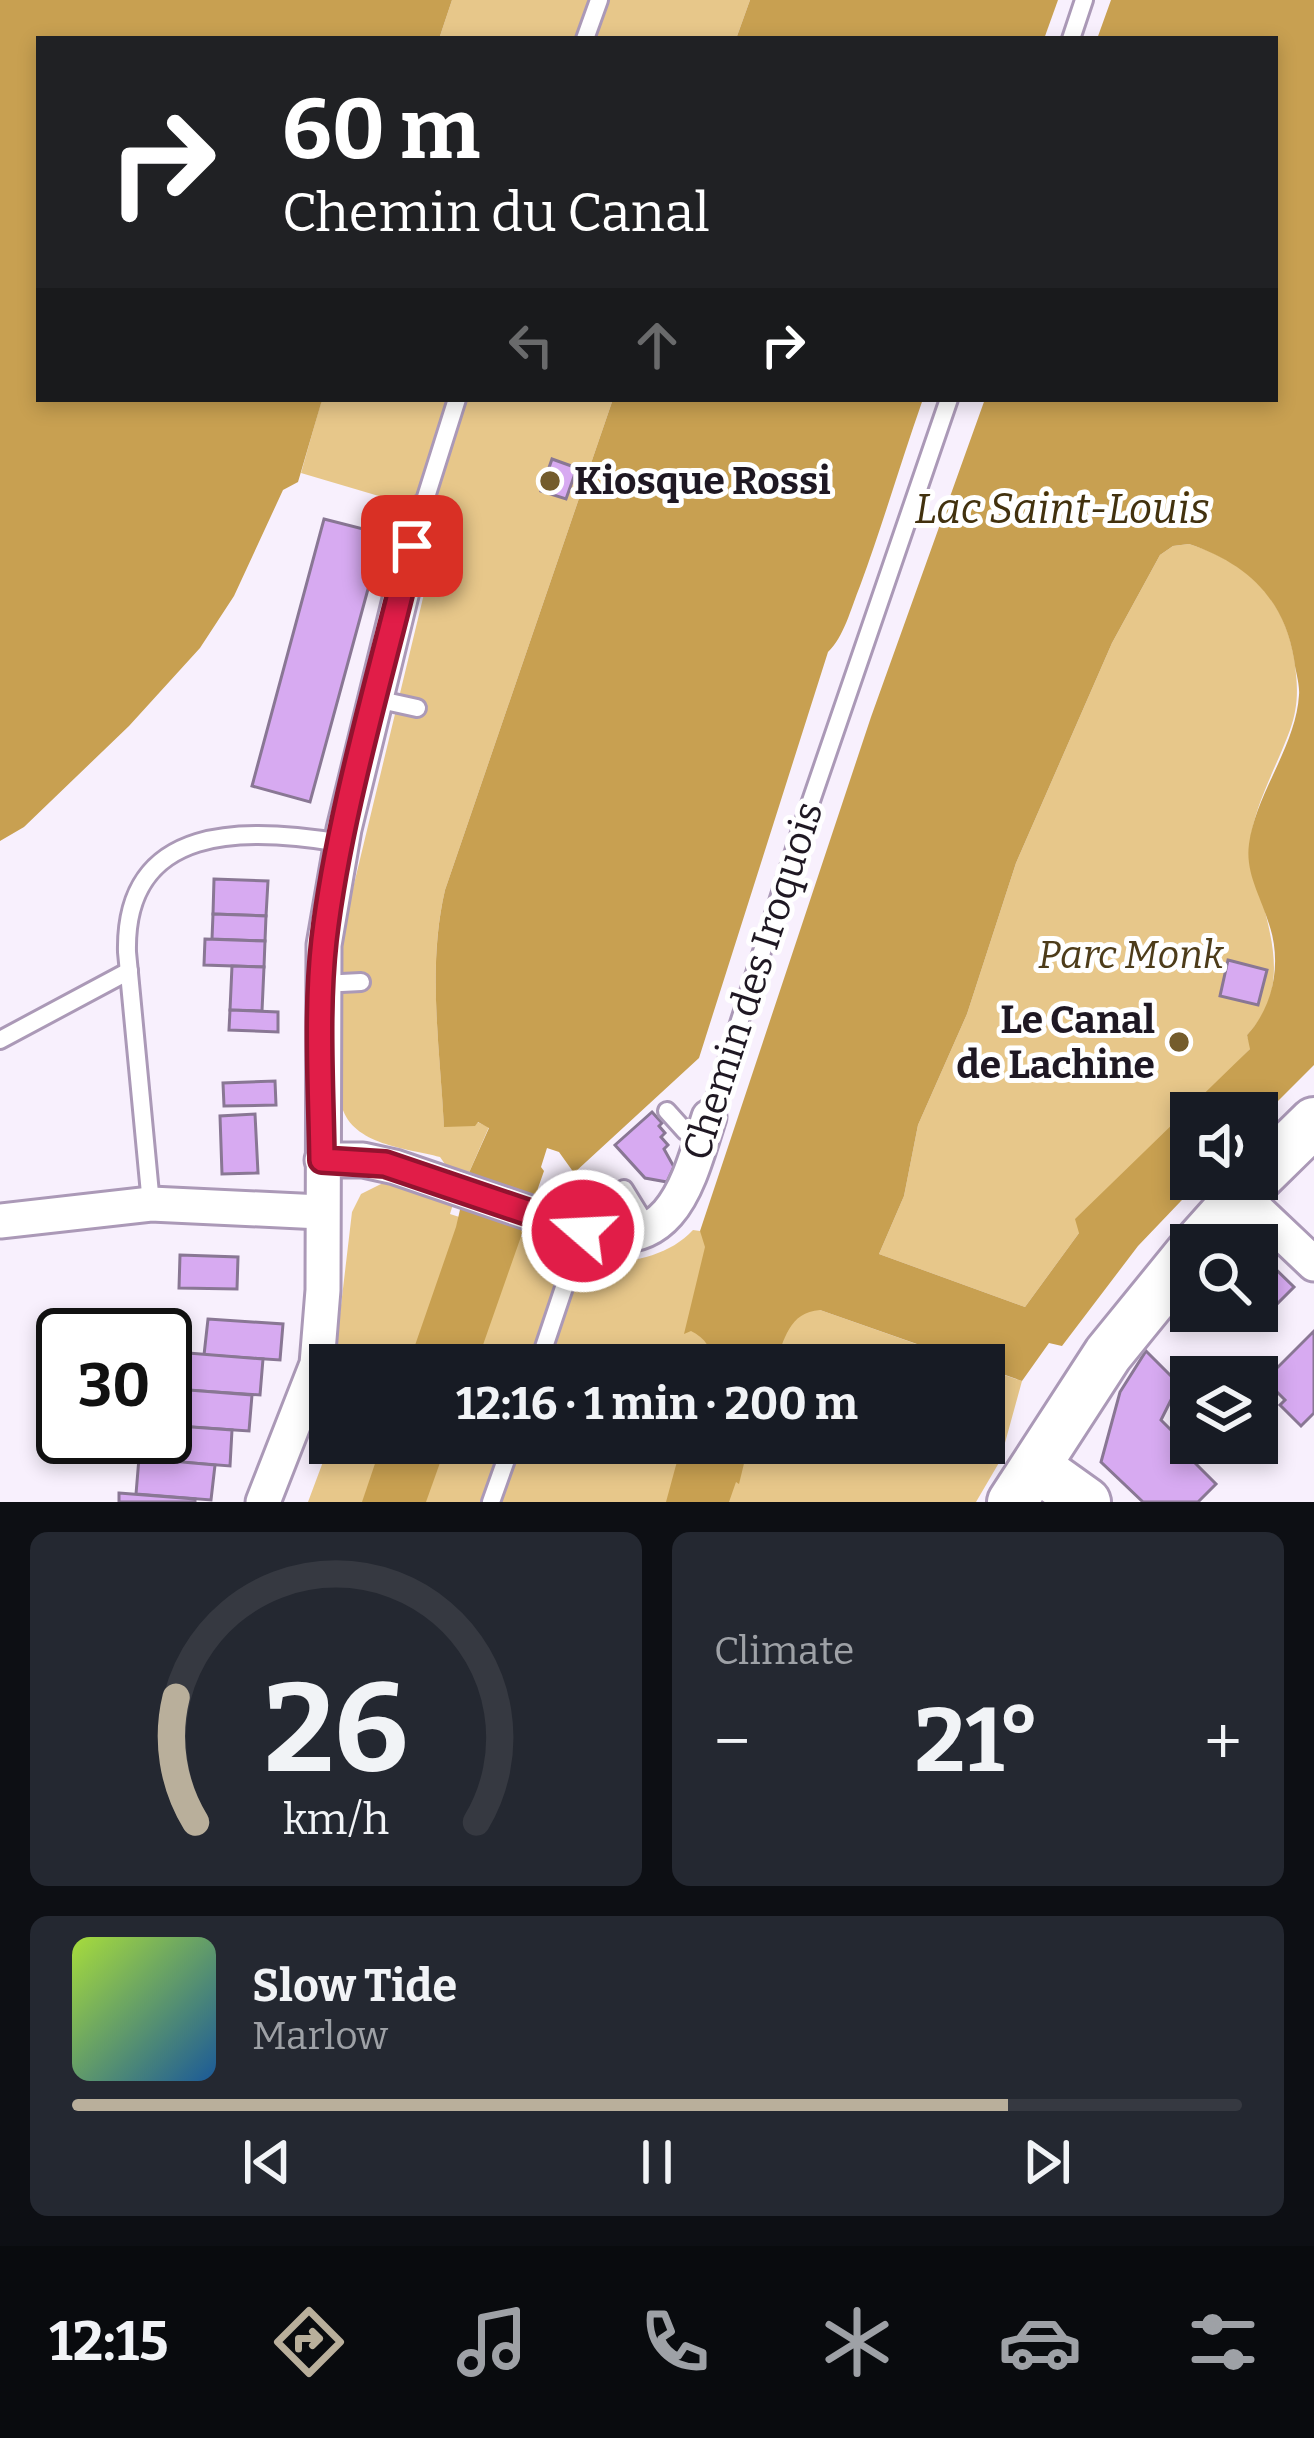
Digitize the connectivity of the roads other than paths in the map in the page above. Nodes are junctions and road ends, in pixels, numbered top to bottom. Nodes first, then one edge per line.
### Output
1 (599, 0) edge
2 (1084, 0) edge
3 (586, 36) edge
4 (1072, 36) edge
5 (457, 402) edge
6 (948, 402) edge
7 (421, 513) joint
8 (376, 698) junction
9 (417, 708) dead end
10 (341, 843) junction
11 (129, 971) junction
12 (361, 982) dead end
13 (321, 984) junction
14 (0, 1040) edge
15 (667, 1111) dead end
16 (1314, 1122) edge
17 (706, 1128) junction
18 (1278, 1158) edge
19 (322, 1160) junction
20 (624, 1189) dead end
21 (588, 1194) dead end
22 (1238, 1200) edge
23 (1264, 1200) edge
24 (151, 1204) junction
25 (321, 1212) junction
26 (0, 1221) edge
27 (1216, 1224) edge
28 (649, 1228) junction
29 (583, 1231) junction
30 (1314, 1264) edge
31 (1170, 1278) edge
32 (545, 1344) edge
33 (505, 1464) edge
34 (1032, 1490) edge
35 (262, 1502) edge
36 (491, 1502) edge
37 (1085, 1502) edge

1 - 3 lane
2 - 4 lane
5 - 7 lane
6 - 17 lane, Chemin des Iroquois
7 - 8 street
8 - 9 lane
8 - 10 street
10 - 11 lane
10 - 13 street
11 - 14 lane
11 - 24 lane
12 - 13 lane
13 - 19 street
15 - 17 lane
16 - 18 street
17 - 28 street, Chemin des Iroquois
19 - 25 street
19 - 29 street
20 - 28 lane
21 - 29 lane
22 - 27 street
23 - 30 street
24 - 25 street
24 - 26 street
25 - 35 street
28 - 29 street
29 - 32 lane
31 - 34 street
33 - 36 lane
34 - 37 street

